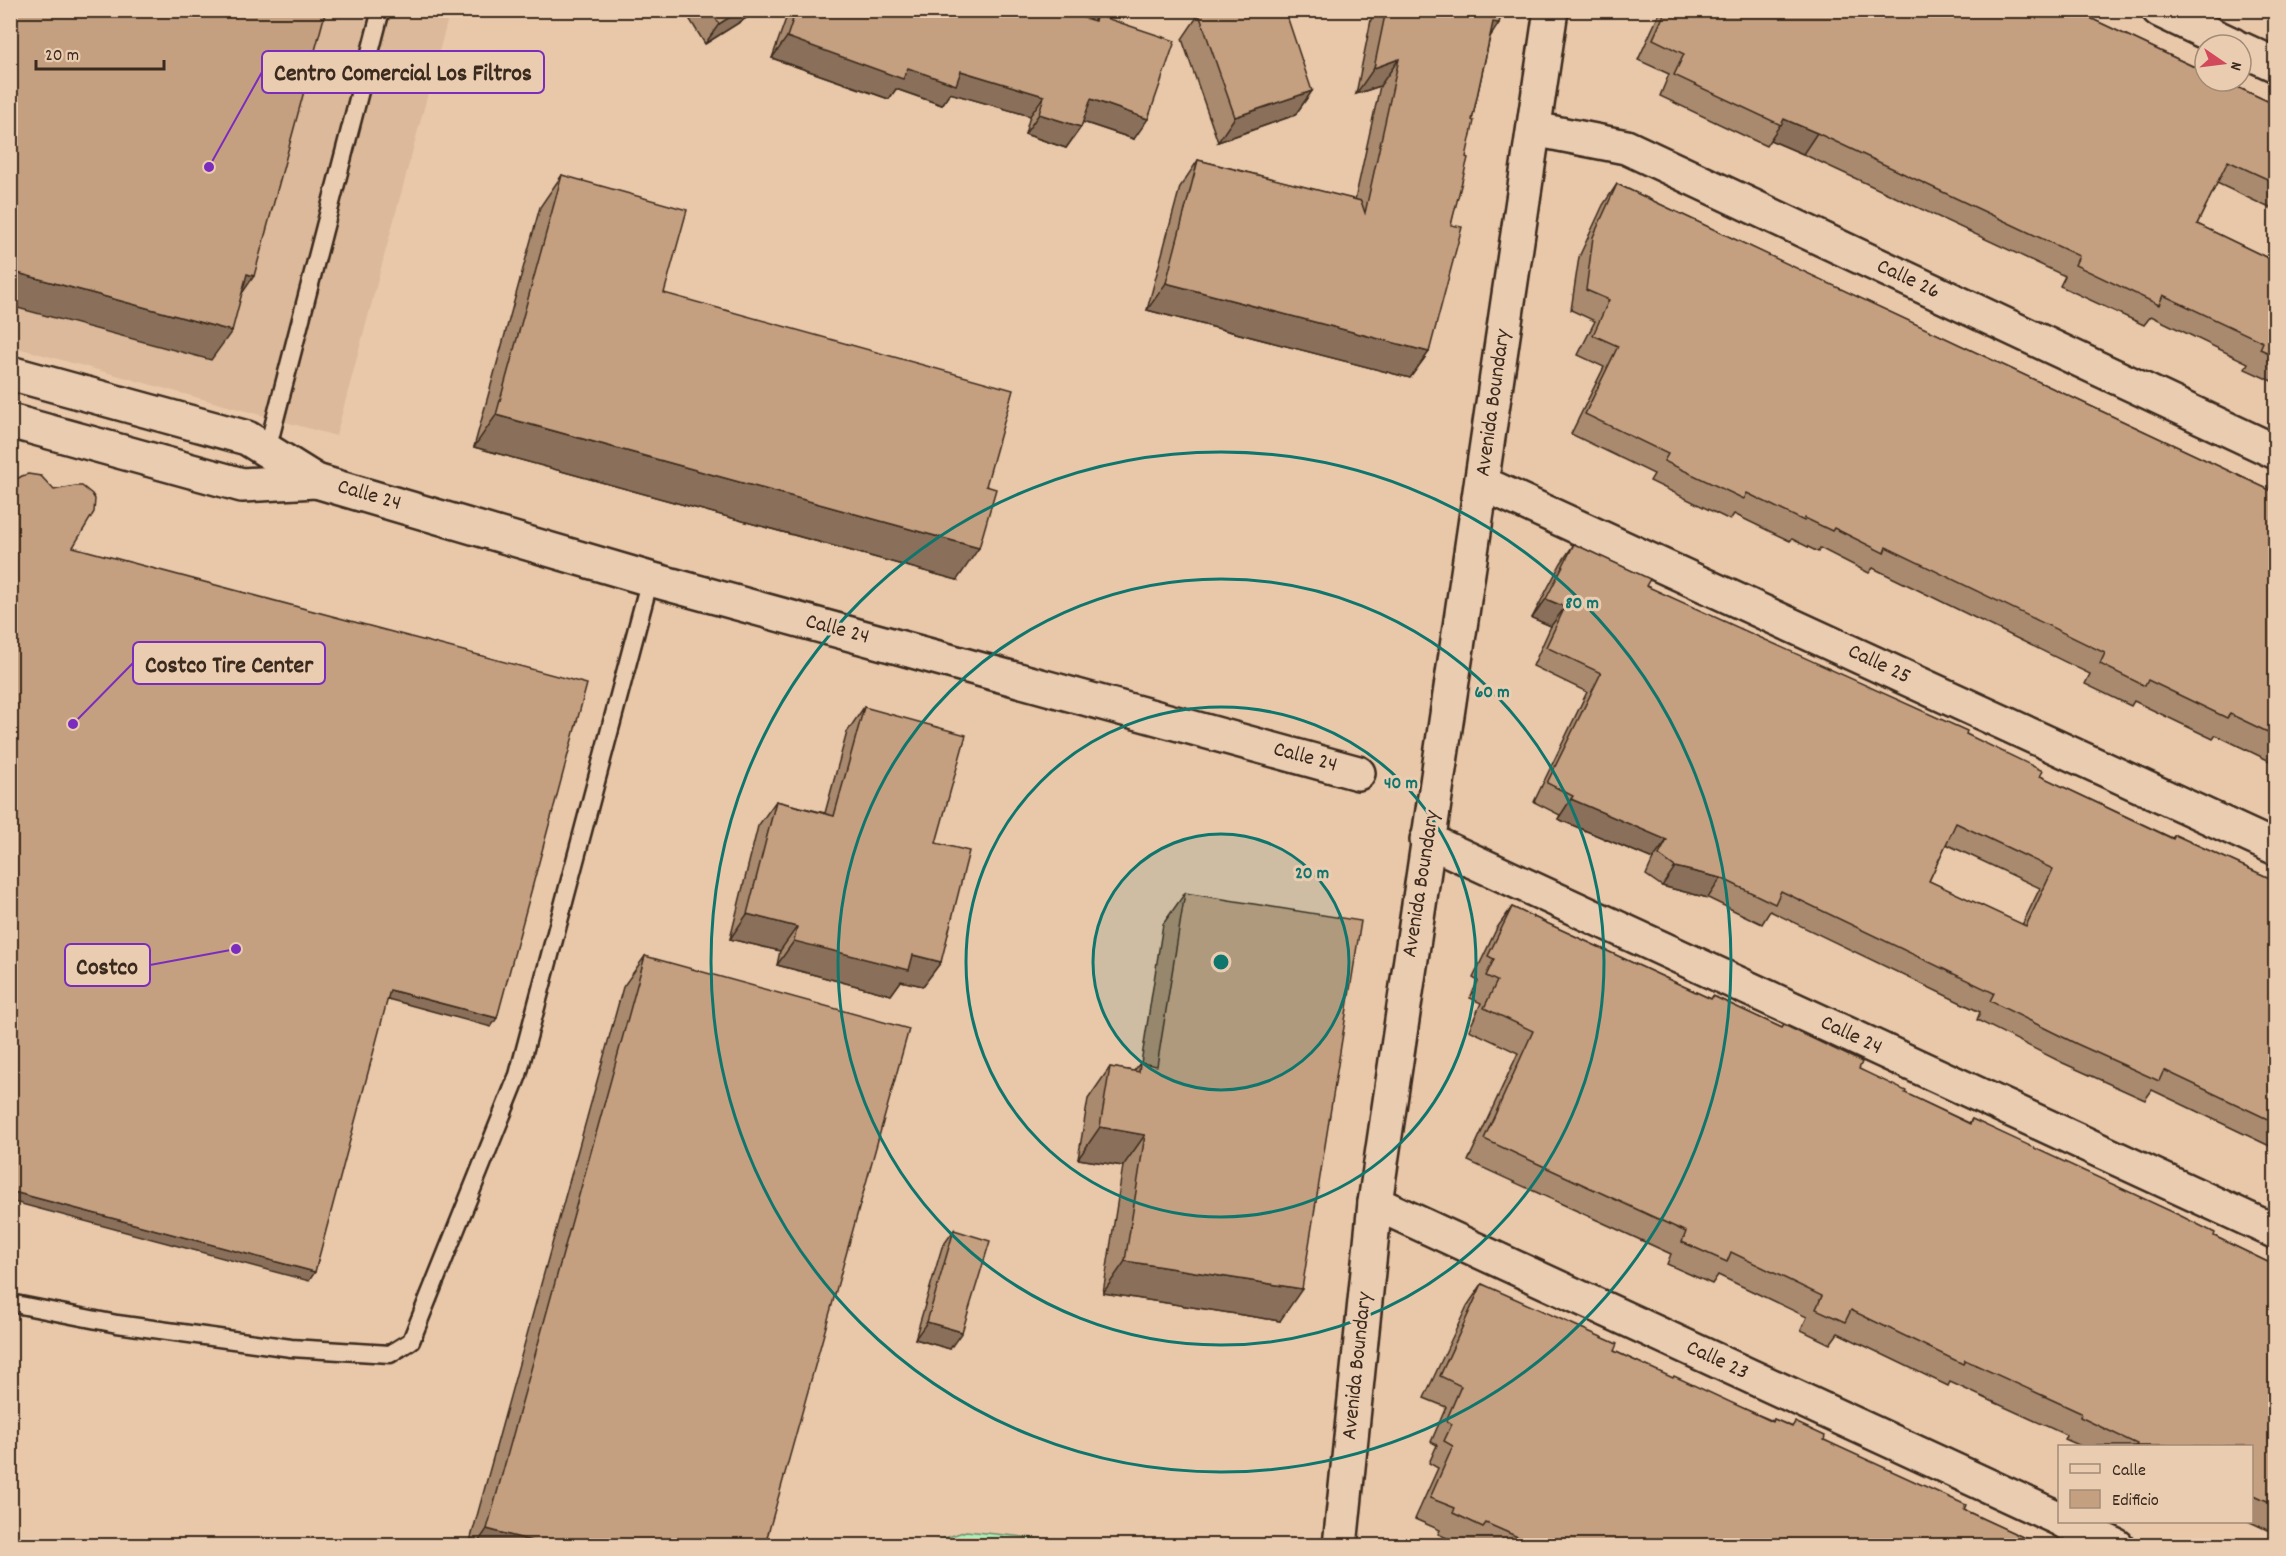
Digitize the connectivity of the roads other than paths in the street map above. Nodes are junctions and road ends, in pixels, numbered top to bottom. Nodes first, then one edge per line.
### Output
1 (381, 10) edge
2 (1551, 10) edge
3 (2159, 10) edge
4 (2208, 33) edge
5 (2253, 54) edge
6 (2276, 65) edge
7 (1534, 129) junction
8 (10, 373) edge
9 (10, 421) edge
10 (266, 451) junction
11 (2276, 452) edge
12 (316, 481) junction
13 (1482, 483) junction
14 (258, 484) junction
15 (650, 579) junction
16 (1358, 773) dead end
17 (1427, 840) junction
18 (2276, 848) edge
19 (1375, 1203) junction
20 (2276, 1232) edge
21 (10, 1303) edge
22 (2058, 1518) edge
23 (2069, 1523) edge
24 (1340, 1545) edge
25 (2117, 1545) edge

1 - 10 lane
2 - 7 street, Avenida Boundary
3 - 4 street
5 - 6 street
7 - 11 street, Calle 26
7 - 13 street, Avenida Boundary
8 - 10 street, Calle 24
9 - 14 street, Calle 24
10 - 12 street, Calle 24
10 - 14 lane
12 - 14 street, Calle 24
12 - 15 street, Calle 24
13 - 17 street, Avenida Boundary
13 - 18 street, Calle 25
15 - 16 street, Calle 24
15 - 21 lane
17 - 19 street, Avenida Boundary
17 - 20 street, Calle 24
19 - 22 street, Calle 23
19 - 24 street, Avenida Boundary
23 - 25 street

